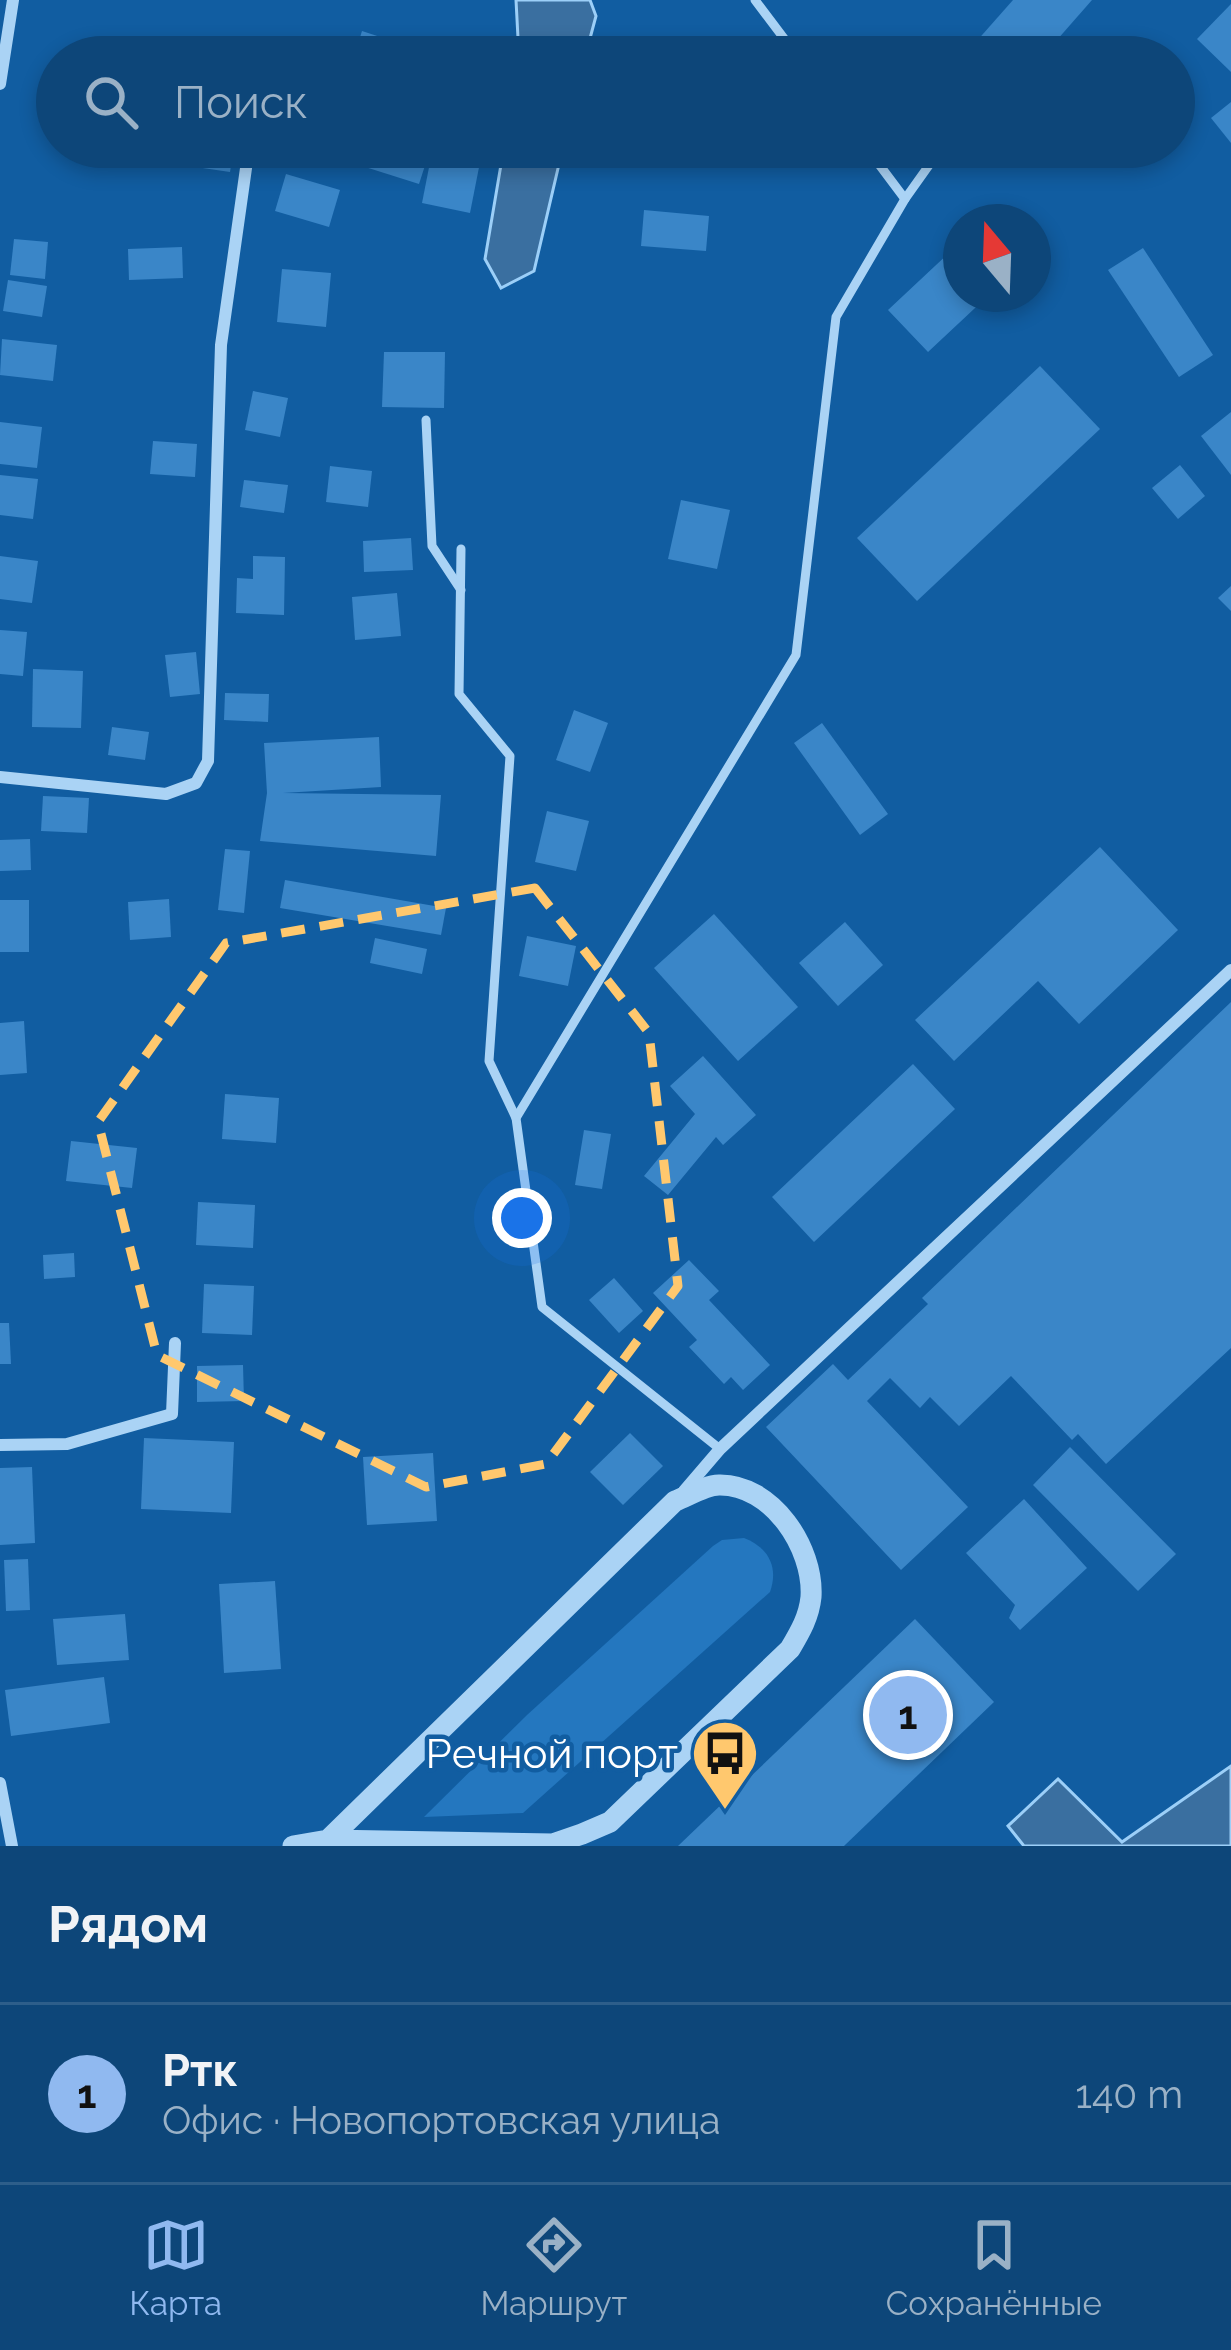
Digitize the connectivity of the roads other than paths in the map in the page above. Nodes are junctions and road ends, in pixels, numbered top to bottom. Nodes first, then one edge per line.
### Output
1 (13, 0) edge
2 (755, 0) edge
3 (782, 36) edge
4 (0, 84) edge
5 (246, 168) edge
6 (881, 168) edge
7 (927, 168) edge
8 (905, 200) junction
9 (426, 420) dead end
10 (461, 549) dead end
11 (460, 590) junction
12 (0, 777) edge
13 (1231, 970) edge
14 (516, 1118) junction
15 (175, 1342) dead end
16 (0, 1445) edge
17 (720, 1449) junction
18 (675, 1501) junction
19 (0, 1783) edge
20 (328, 1840) junction
21 (554, 1845) edge
22 (12, 1846) edge
23 (293, 1846) edge

1 - 4 street
2 - 3 lane
5 - 12 street
6 - 8 lane
7 - 8 lane
8 - 14 lane
9 - 11 lane
10 - 11 lane
11 - 14 lane
13 - 17 street
14 - 17 lane
15 - 16 street
17 - 18 street
18 - 20 street
18 - 21 street
19 - 22 street
20 - 21 street
20 - 23 street

